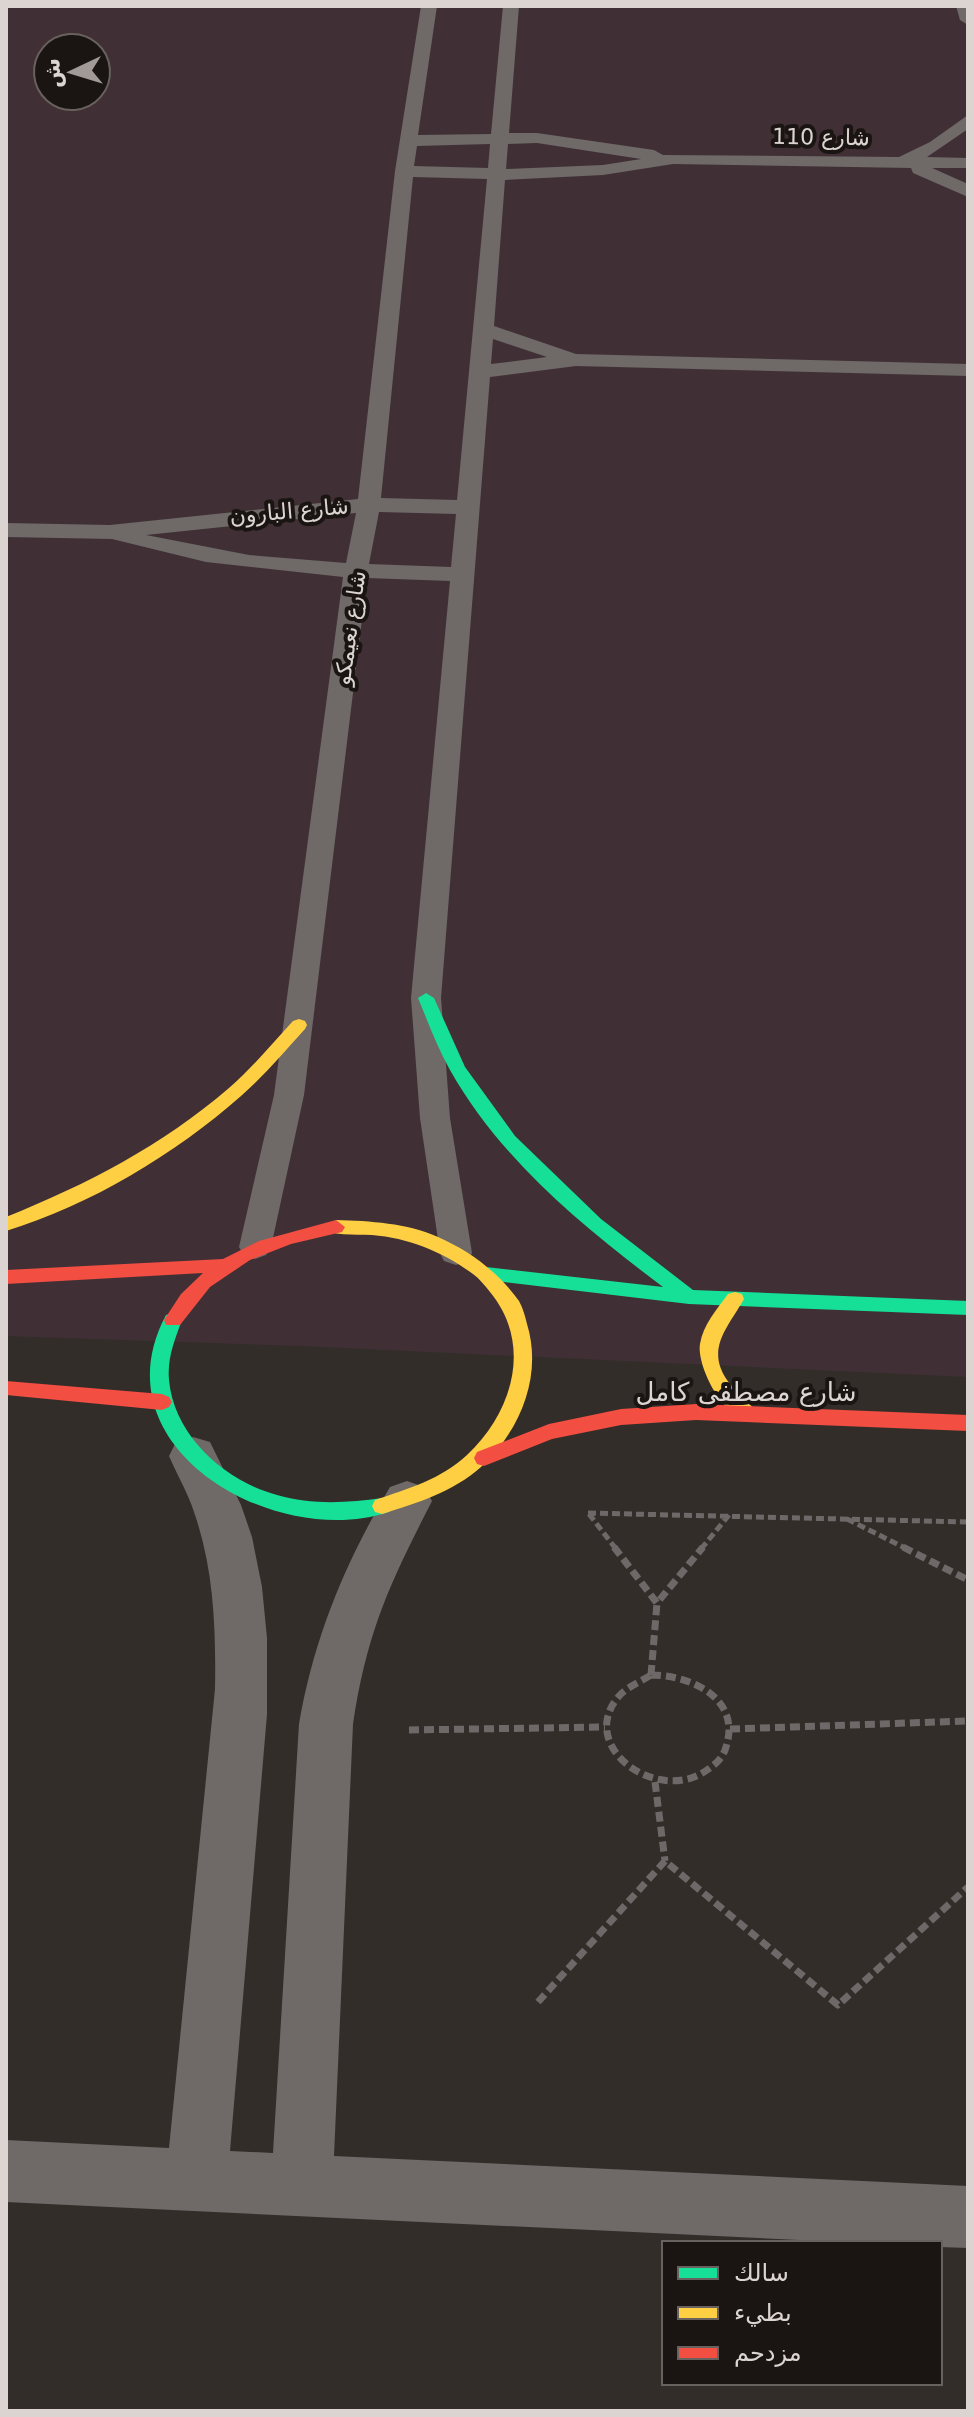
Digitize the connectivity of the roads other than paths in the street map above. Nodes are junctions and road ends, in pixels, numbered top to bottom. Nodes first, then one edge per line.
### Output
1 (429, 6) edge
2 (511, 6) edge
3 (964, 6) edge
4 (968, 20) edge
5 (968, 120) edge
6 (501, 137) junction
7 (409, 141) junction
8 (673, 159) junction
9 (901, 162) junction
10 (968, 163) edge
11 (404, 171) junction
12 (497, 175) junction
13 (968, 191) edge
14 (484, 329) junction
15 (576, 360) junction
16 (968, 370) edge
17 (480, 372) junction
18 (369, 505) junction
19 (469, 507) junction
20 (6, 530) edge
21 (110, 532) junction
22 (356, 571) junction
23 (463, 574) junction
24 (426, 998) junction
25 (299, 1025) junction
26 (6, 1224) edge
27 (255, 1247) junction
28 (456, 1253) junction
29 (222, 1265) junction
30 (486, 1274) junction
31 (6, 1277) edge
32 (689, 1297) junction
33 (735, 1299) junction
34 (968, 1308) edge
35 (6, 1388) edge
36 (162, 1402) junction
37 (747, 1414) junction
38 (968, 1423) edge
39 (193, 1456) junction
40 (482, 1459) junction
41 (407, 1501) junction
42 (6, 2171) edge
43 (197, 2179) junction
44 (302, 2184) junction
45 (968, 2217) edge

1 - 7 lane, شارع نعيمكو
2 - 6 lane
3 - 4 lane
5 - 9 lane
6 - 7 lane, شارع 110
6 - 8 lane, شارع 110
6 - 12 lane
7 - 11 lane, شارع نعيمكو
8 - 9 lane, شارع 110
8 - 12 lane, شارع 110
9 - 10 lane, شارع 110
9 - 13 lane
11 - 12 lane, شارع 110
11 - 18 lane, شارع نعيمكو
12 - 14 lane
14 - 15 lane
14 - 17 lane
15 - 16 lane
15 - 17 lane
17 - 19 lane
18 - 19 lane, شارع البارون
18 - 21 lane, شارع البارون
18 - 22 lane, شارع نعيمكو
19 - 23 lane
20 - 21 lane, شارع البارون
21 - 22 lane, شارع البارون
22 - 23 lane, شارع البارون
22 - 25 lane, شارع نعيمكو
23 - 24 lane
24 - 28 lane
24 - 32 street
25 - 26 street
25 - 27 lane, شارع نعيمكو
27 - 28 street
27 - 29 street
28 - 30 street
29 - 31 street
29 - 36 street
30 - 32 street
30 - 40 street
32 - 33 street
33 - 34 street
33 - 37 street
35 - 36 street
36 - 39 street
37 - 38 street, شارع مصطفى كامل
37 - 40 street, شارع مصطفى كامل
39 - 41 street
39 - 43 street
40 - 41 street
41 - 44 street
42 - 43 street
43 - 44 street
44 - 45 street

